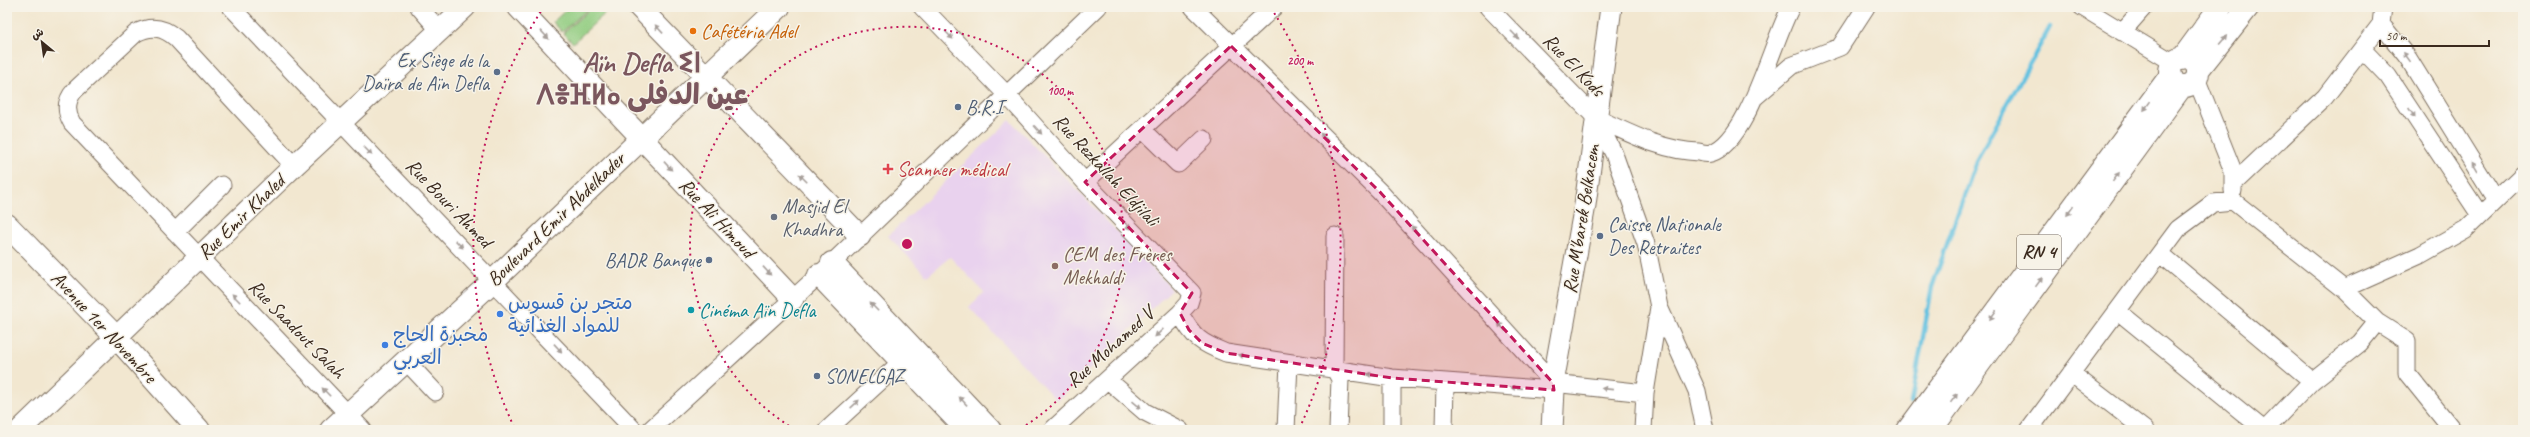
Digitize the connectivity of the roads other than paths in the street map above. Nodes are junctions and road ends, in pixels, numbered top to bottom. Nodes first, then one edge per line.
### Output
1 (231, 7) edge
2 (419, 7) edge
3 (465, 7) edge
4 (518, 7) edge
5 (639, 7) edge
6 (779, 7) edge
7 (922, 7) edge
8 (1098, 7) edge
9 (1193, 7) edge
10 (1274, 7) edge
11 (1488, 7) edge
12 (1611, 7) edge
13 (1791, 7) edge
14 (1866, 7) edge
15 (2082, 7) edge
16 (2144, 7) edge
17 (2220, 7) edge
18 (2248, 7) edge
19 (2383, 7) edge
20 (2381, 24) junction
21 (440, 31) junction
22 (2122, 32) junction
23 (1231, 46) junction
24 (2362, 49) junction
25 (2184, 72) junction
26 (705, 77) junction
27 (1006, 94) junction
28 (1755, 97) junction
29 (1596, 118) junction
30 (340, 123) junction
31 (1142, 129) junction
32 (641, 137) junction
33 (1204, 139) dead end
34 (294, 166) junction
35 (2523, 174) edge
36 (1085, 182) junction
37 (2233, 184) junction
38 (222, 185) dead end
39 (2496, 200) junction
40 (2233, 201) junction
41 (2480, 215) junction
42 (7, 225) edge
43 (175, 232) junction
44 (860, 236) junction
45 (1335, 236) dead end
46 (7, 242) edge
47 (2161, 254) junction
48 (199, 258) junction
49 (44, 262) junction
50 (826, 269) junction
51 (494, 280) junction
52 (2344, 289) junction
53 (1192, 293) joint
54 (793, 299) junction
55 (1659, 307) junction
56 (2119, 312) junction
57 (1180, 313) junction
58 (2377, 322) junction
59 (117, 338) junction
60 (908, 355) junction
61 (405, 360) junction
62 (1289, 363) junction
63 (1334, 368) junction
64 (2071, 373) junction
65 (1392, 378) junction
66 (1108, 380) junction
67 (2312, 381) junction
68 (1444, 383) junction
69 (1554, 387) junction
70 (435, 392) dead end
71 (1645, 393) junction
72 (348, 414) junction
73 (20, 430) edge
74 (199, 430) edge
75 (331, 430) edge
76 (363, 430) edge
77 (634, 430) edge
78 (650, 430) edge
79 (826, 430) edge
80 (967, 430) edge
81 (990, 430) edge
82 (1052, 430) edge
83 (1180, 430) edge
84 (1286, 430) edge
85 (1338, 430) edge
86 (1392, 430) edge
87 (1444, 430) edge
88 (1552, 430) edge
89 (1643, 430) edge
90 (1705, 430) edge
91 (1908, 430) edge
92 (1931, 430) edge
93 (2029, 430) edge
94 (2145, 430) edge
95 (2264, 430) edge
96 (2454, 430) edge

1 - 30 street, Rue Bouri Ahmed
2 - 21 street
3 - 21 street, Rue Emir Khaled
4 -> 32 street, Rue Ali Himoud
26 -> 5 street
6 - 26 main road, Boulevard Emir Abdelkader
7 -> 27 street, Rue Rezkallah Eldjilali
8 - 27 street
9 - 23 street
10 - 23 street
11 -> 29 street, Rue El Kods
12 - 29 street, Rue M'barek Belkacem
13 - 28 street
14 - 28 street
15 - 22 street
16 - 22 street
17 - 25 main road, RN 4
25 -> 18 main road, RN 4
19 - 20 street
20 - 24 street
39 -> 20 street
21 - 30 street, Rue Emir Khaled
22 - 25 street
23 - 31 street
69 -> 23 street
24 - 37 street
24 -> 41 street
25 - 37 street
25 -> 91 main road, RN 4
92 -> 25 main road, RN 4
26 - 32 main road, Boulevard Emir Abdelkader
44 -> 26 street
27 -> 36 street, Rue Rezkallah Eldjilali
27 - 44 street
28 - 29 street
29 - 55 street
29 - 69 street, Rue M'barek Belkacem
30 - 34 street, Rue Emir Khaled
30 -> 51 street, Rue Bouri Ahmed
31 - 33 street
31 - 36 street
32 - 51 main road, Boulevard Emir Abdelkader
32 -> 54 street, Rue Ali Himoud
34 - 43 street, Rue Saadout Salah
34 - 48 street, Rue Emir Khaled
35 - 39 street
36 -> 53 street, Rue Rezkallah Eldjilali
37 - 40 street
38 - 43 street
39 - 41 street
40 - 47 street
40 - 52 street
41 - 52 street
42 - 49 main road, Avenue 1er Novembre
43 - 48 street, Rue Saadout Salah
44 - 50 street
45 - 63 street
46 - 49 street
47 - 56 street
47 - 67 street
48 - 59 street, Rue Emir Khaled
72 -> 48 street, Rue Saadout Salah
49 - 59 main road, Avenue 1er Novembre
50 - 54 street
50 - 60 main road
51 - 61 main road, Boulevard Emir Abdelkader
51 -> 77 street, Rue Bouri Ahmed
52 - 58 street
53 - 57 street, Rue Mohamed V
54 - 78 street
55 - 71 street
55 - 90 street
56 - 64 street
56 - 95 street
62 -> 57 street
57 -> 66 street, Rue Mohamed V
58 - 67 street
58 - 96 street
59 - 73 street, Rue Emir Khaled
59 - 74 main road, Avenue 1er Novembre
79 -> 60 street
60 - 80 main road
81 -> 60 main road
61 - 70 street
61 - 72 main road, Boulevard Emir Abdelkader
62 - 63 street
62 - 84 street
65 -> 63 street
63 - 85 street
64 - 93 street
64 - 94 street
65 - 68 street
65 - 86 street
66 - 82 street, Rue Mohamed V
66 -> 83 street
67 - 95 street
69 -> 68 street
68 - 87 street
71 -> 69 street
69 - 88 street, Rue M'barek Belkacem
71 - 89 street
72 - 75 main road, Boulevard Emir Abdelkader
72 - 76 street, Rue Saadout Salah

